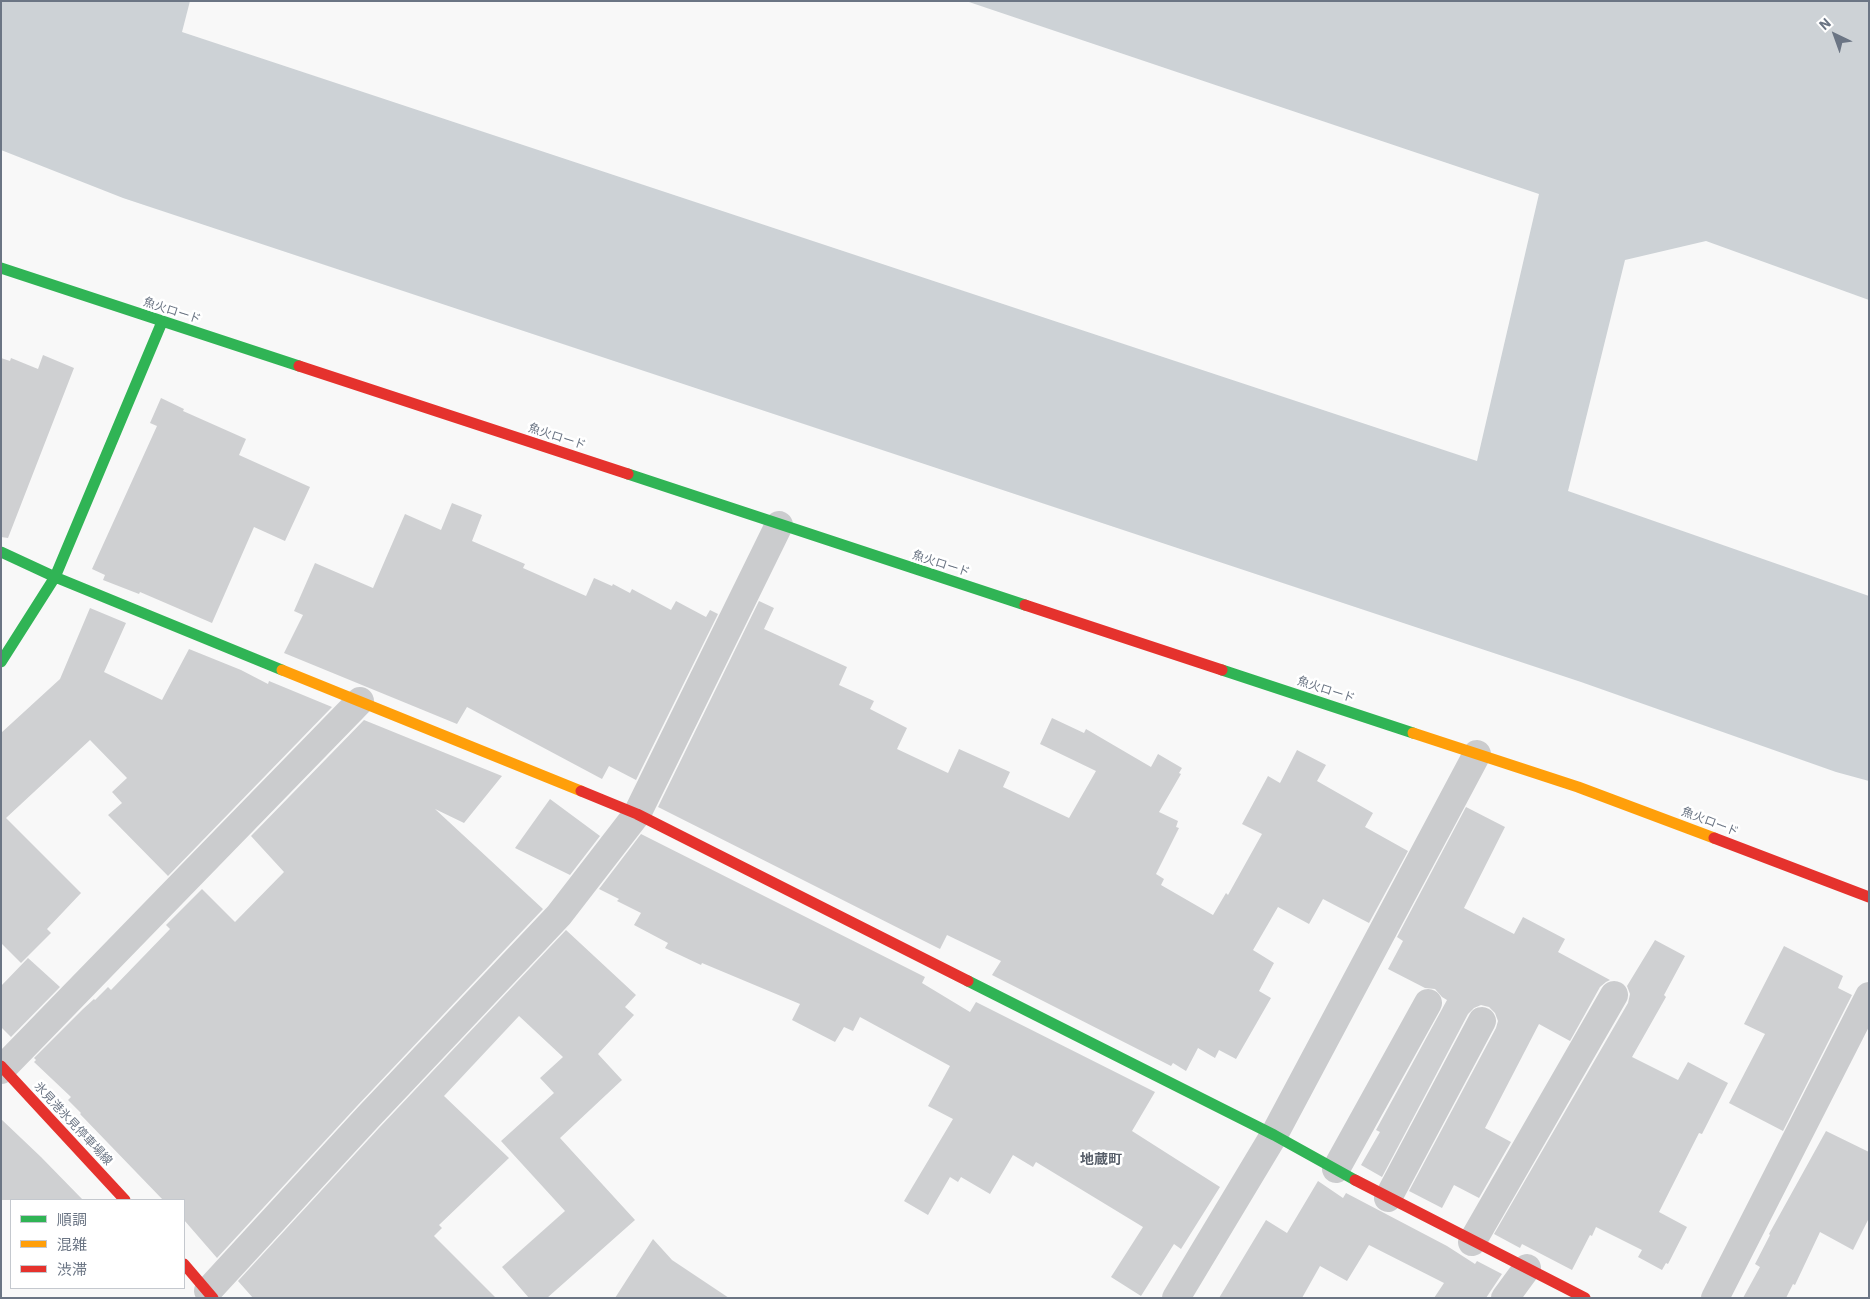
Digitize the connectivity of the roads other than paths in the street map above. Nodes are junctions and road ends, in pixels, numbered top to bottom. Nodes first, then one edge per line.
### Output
1 (1, 268) edge
2 (162, 322) junction
3 (779, 524) junction
4 (1, 552) edge
5 (55, 577) junction
6 (1, 662) edge
7 (360, 701) junction
8 (1477, 754) junction
9 (637, 814) junction
10 (1869, 897) edge
11 (1614, 995) dead end
12 (1869, 996) edge
13 (1428, 1002) dead end
14 (1482, 1021) dead end
15 (2, 1068) edge
16 (1274, 1135) junction
17 (1336, 1169) junction
18 (1388, 1198) junction
19 (124, 1199) edge
20 (1472, 1242) junction
21 (185, 1265) edge
22 (1527, 1268) junction
23 (211, 1294) edge
24 (1176, 1298) edge
25 (1505, 1298) edge
26 (1585, 1298) edge
27 (1715, 1298) edge

1 - 2 street, 魚火ロード
2 - 3 street, 魚火ロード
2 - 5 street
3 - 8 street, 魚火ロード
3 - 9 street
4 - 5 street
5 - 6 street
5 - 7 street
7 - 9 street
7 - 15 street
8 - 10 street, 魚火ロード
8 - 16 street
9 - 16 street
9 - 23 street
11 - 20 street
12 - 27 street
13 - 17 street
14 - 18 street
15 - 19 street, 氷見港氷見停車場線
16 - 17 street
16 - 24 street
17 - 18 street
18 - 20 street
20 - 22 street
21 - 23 street
22 - 25 street
22 - 26 street

